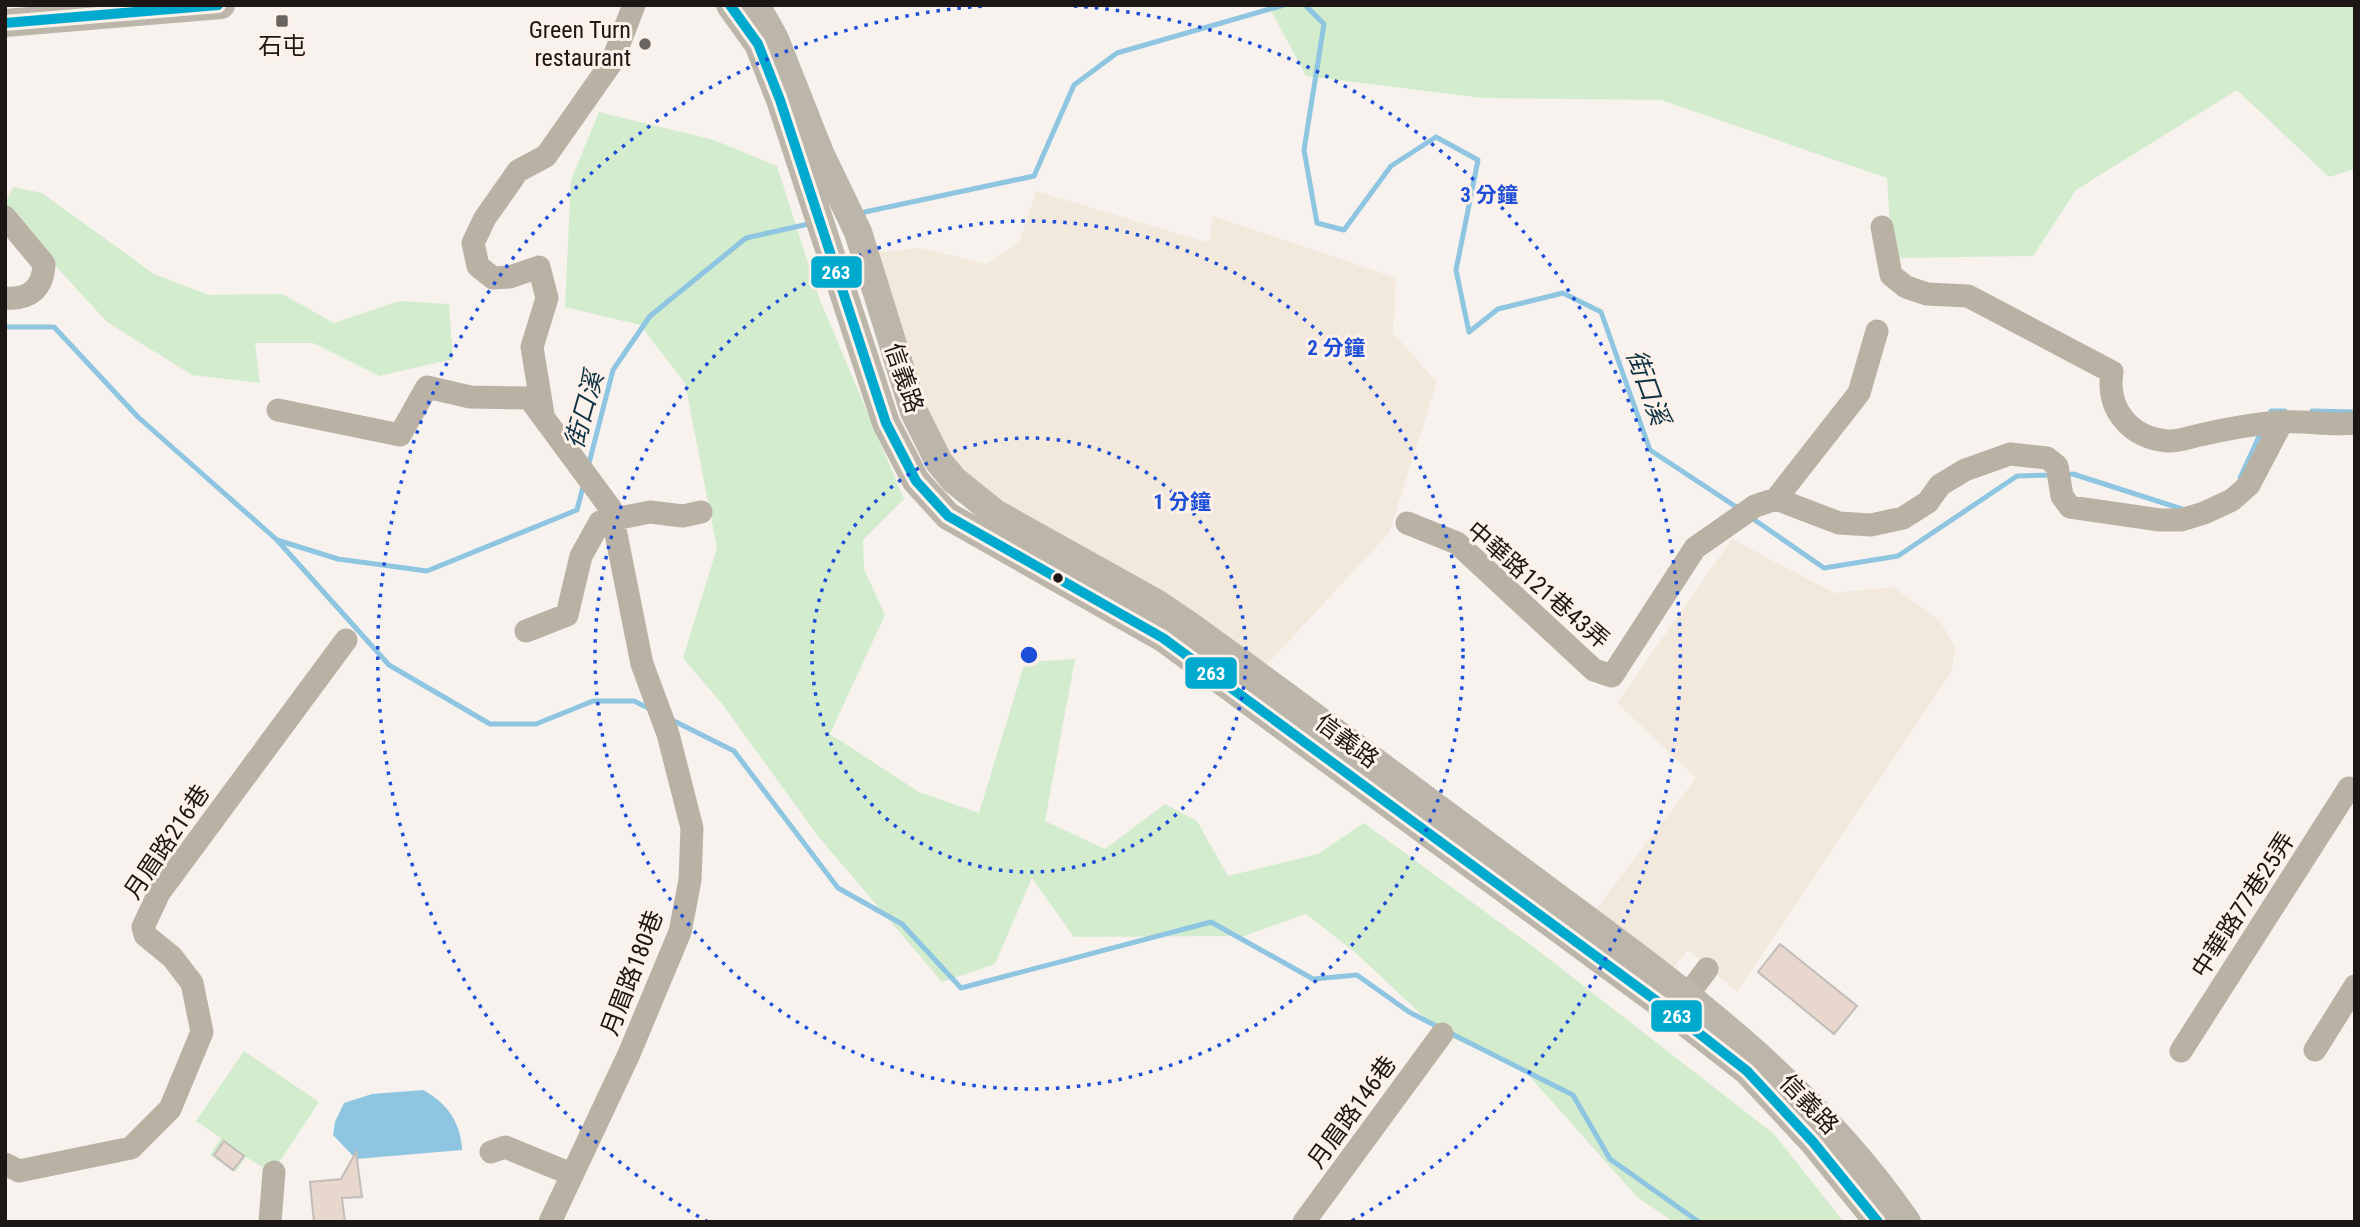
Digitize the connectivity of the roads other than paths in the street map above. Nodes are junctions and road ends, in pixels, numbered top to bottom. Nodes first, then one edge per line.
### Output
1 (24, 5) edge
2 (221, 5) edge
3 (634, 5) edge
4 (730, 5) edge
5 (756, 5) edge
6 (5, 7) edge
7 (5, 23) edge
8 (810, 155) junction
9 (5, 218) edge
10 (1882, 227) dead end
11 (5, 298) edge
12 (1877, 331) dead end
13 (278, 410) dead end
14 (543, 414) junction
15 (2282, 422) junction
16 (2355, 423) edge
17 (1766, 503) junction
18 (702, 512) dead end
19 (613, 516) junction
20 (1407, 523) dead end
21 (1158, 604) junction
22 (1134, 620) junction
23 (526, 631) dead end
24 (346, 640) dead end
25 (2352, 790) edge
26 (1707, 969) dead end
27 (2355, 986) edge
28 (1681, 1004) junction
29 (1442, 1034) dead end
30 (2315, 1050) dead end
31 (2181, 1051) dead end
32 (491, 1152) dead end
33 (5, 1164) edge
34 (274, 1172) dead end
35 (571, 1174) junction
36 (270, 1222) edge
37 (550, 1222) edge
38 (1304, 1222) edge
39 (1878, 1222) edge
40 (1907, 1222) edge

1 - 6 main road
2 - 7 main road
3 - 14 street
4 - 8 main road
5 - 8 main road
8 - 21 main road, 信義路
8 - 22 main road, 信義路
9 - 11 street
10 - 15 street
12 - 17 street, 中華路121巷43弄
13 - 14 street
14 - 19 street
15 - 16 street
15 - 17 street
17 - 20 street, 中華路121巷43弄
18 - 19 street
19 - 23 street
19 - 35 street, 月眉路180巷
21 - 22 main road
21 - 28 main road, 信義路
22 - 28 main road, 信義路
24 - 33 street, 月眉路216巷
25 - 31 street, 中華路77巷25弄
26 - 28 street
27 - 30 street
28 - 39 main road, 信義路
28 - 40 main road, 信義路
29 - 38 street, 月眉路146巷
32 - 35 street
34 - 36 street
35 - 37 street, 月眉路180巷

